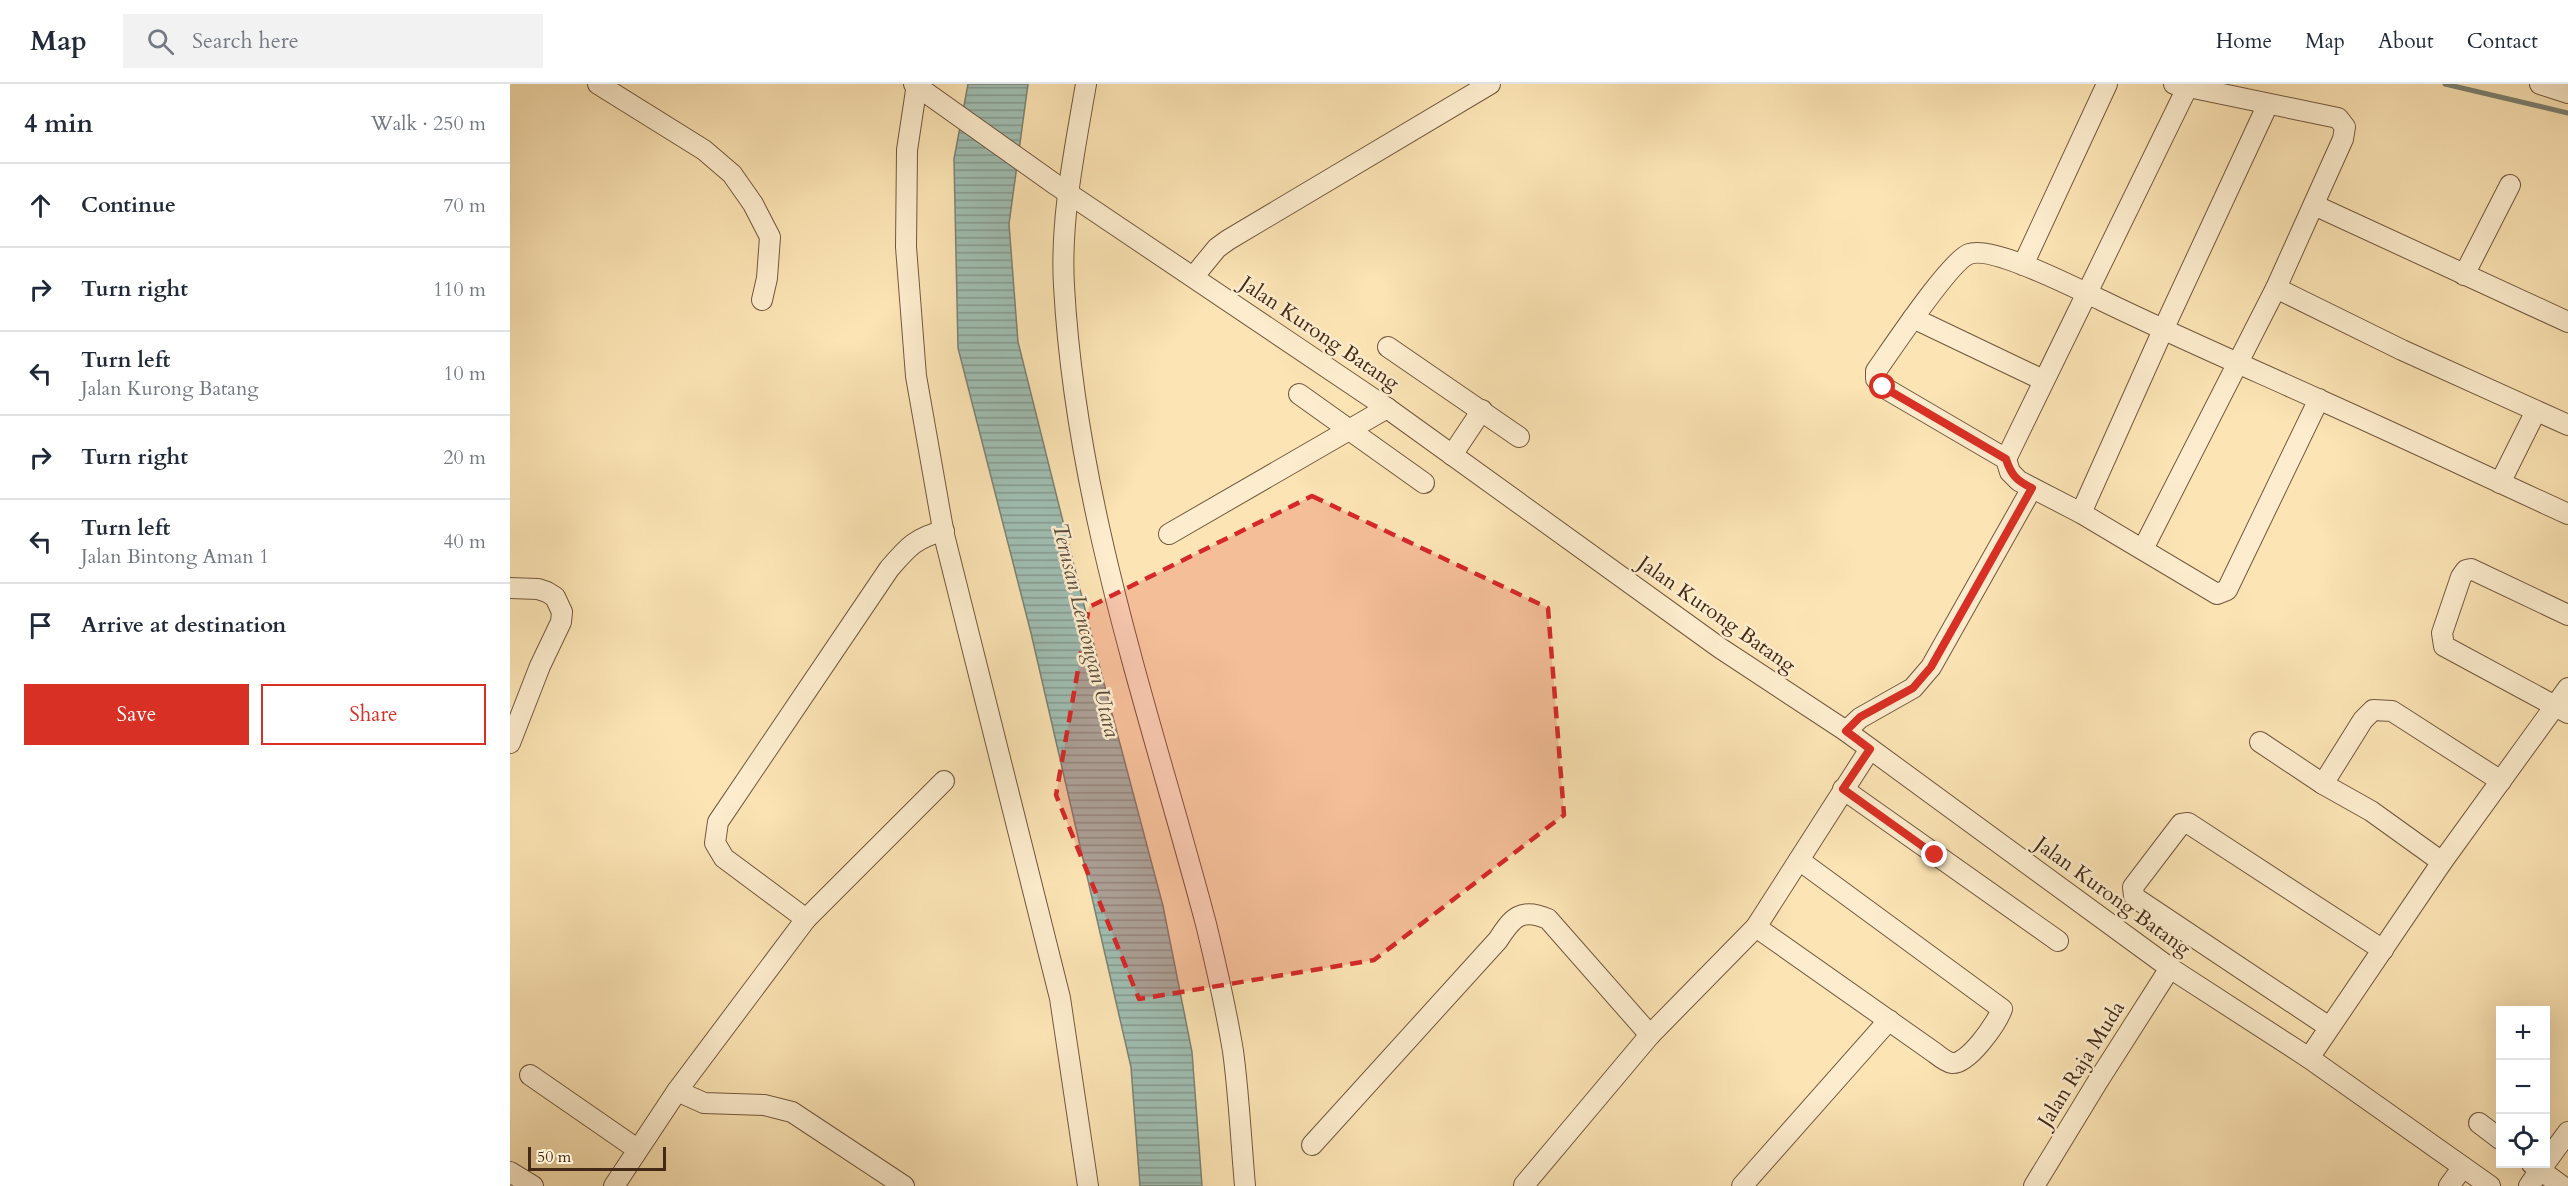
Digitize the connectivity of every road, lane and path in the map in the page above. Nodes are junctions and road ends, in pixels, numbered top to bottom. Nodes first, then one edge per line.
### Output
1 (598, 84) edge
2 (1086, 84) edge
3 (1490, 84) edge
4 (2107, 84) edge
5 (2540, 84) edge
6 (916, 85) edge
7 (2180, 86) edge
8 (2568, 93) edge
9 (2268, 104) junction
10 (2510, 185) dead end
11 (1062, 189) junction
12 (2314, 205) junction
13 (2023, 265) junction
14 (2464, 275) junction
15 (1194, 276) junction
16 (2276, 288) junction
17 (2087, 294) junction
18 (762, 300) dead end
19 (1913, 318) junction
20 (2568, 322) edge
21 (2163, 330) junction
22 (1388, 347) dead end
23 (2238, 364) junction
24 (2043, 380) junction
25 (1299, 394) dead end
26 (2319, 399) junction
27 (1387, 408) junction
28 (1482, 410) junction
29 (2536, 411) junction
30 (2568, 425) edge
31 (1348, 429) junction
32 (1519, 436) dead end
33 (1452, 455) junction
34 (2006, 459) junction
35 (1424, 483) dead end
36 (2500, 483) junction
37 (2032, 488) junction
38 (2081, 513) junction
39 (2568, 514) edge
40 (944, 531) junction
41 (1169, 534) dead end
42 (2143, 549) junction
43 (510, 588) edge
44 (2568, 615) edge
45 (2568, 688) edge
46 (2562, 709) edge
47 (1846, 731) junction
48 (2260, 742) dead end
49 (510, 743) edge
50 (1870, 749) junction
51 (944, 781) dead end
52 (2501, 781) junction
53 (2323, 784) junction
54 (1843, 789) junction
55 (1799, 860) junction
56 (2442, 862) junction
57 (806, 919) junction
58 (1756, 927) junction
59 (2058, 941) dead end
60 (2383, 950) junction
61 (2170, 968) junction
62 (1889, 1020) junction
63 (2329, 1027) junction
64 (1650, 1035) junction
65 (2309, 1058) junction
66 (530, 1075) dead end
67 (677, 1091) junction
68 (2479, 1123) dead end
69 (2568, 1132) edge
70 (2496, 1136) edge
71 (1312, 1145) dead end
72 (637, 1149) junction
73 (2463, 1167) junction
74 (2538, 1169) edge
75 (510, 1172) edge
76 (1524, 1185) edge
77 (533, 1186) edge
78 (614, 1186) edge
79 (904, 1186) edge
80 (1088, 1186) edge
81 (1245, 1186) edge
82 (1742, 1186) edge
83 (2034, 1186) edge
84 (2449, 1186) edge
85 (2490, 1186) edge
86 (2562, 1186) edge

1 - 18 street
2 - 11 street
3 - 15 street
4 - 13 street
5 - 8 street
6 - 11 street, Jalan Kurong Batang
6 - 40 street
7 - 9 street
7 - 17 street
9 - 12 street
9 - 21 street
10 - 14 street
11 - 15 street, Jalan Kurong Batang
11 - 81 street
12 - 14 street
12 - 16 street
13 - 17 street
13 - 19 street
14 - 20 street
15 - 27 street, Jalan Kurong Batang
16 - 23 street
16 - 29 street
17 - 21 street
17 - 24 street
19 - 24 street
19 - 34 street
21 - 23 street
21 - 38 street
22 - 28 street
23 - 26 street
23 - 42 street
24 - 34 street
25 - 31 street
26 - 36 street
26 - 42 street
27 - 31 street
27 - 33 street, Jalan Kurong Batang
28 - 32 street
28 - 33 street
29 - 30 street
29 - 36 street
31 - 35 street
31 - 41 street
33 - 47 street, Jalan Kurong Batang
34 - 37 street
36 - 39 street
37 - 38 street
37 - 47 street
38 - 42 street
40 - 57 street
40 - 80 street
43 - 49 street
44 - 46 street
45 - 46 street
46 - 52 street
47 - 50 street, Jalan Kurong Batang
48 - 53 street
50 - 54 street
50 - 61 street, Jalan Kurong Batang
51 - 57 street
52 - 53 street
52 - 56 street
53 - 56 street
54 - 55 street
54 - 59 street
55 - 58 street
55 - 62 street
56 - 60 street
57 - 67 street
58 - 62 street
58 - 64 street
60 - 63 street
60 - 63 street
61 - 65 street, Jalan Kurong Batang
61 - 83 street, Jalan Raja Muda
62 - 82 street
63 - 65 street
64 - 71 street
64 - 76 street
65 - 73 street, Jalan Kurong Batang
66 - 72 street
67 - 72 street
67 - 79 street
68 - 70 street
69 - 74 street
72 - 78 street
73 - 84 street
73 - 85 street, Jalan Kurong Batang
74 - 86 street
75 - 77 street

